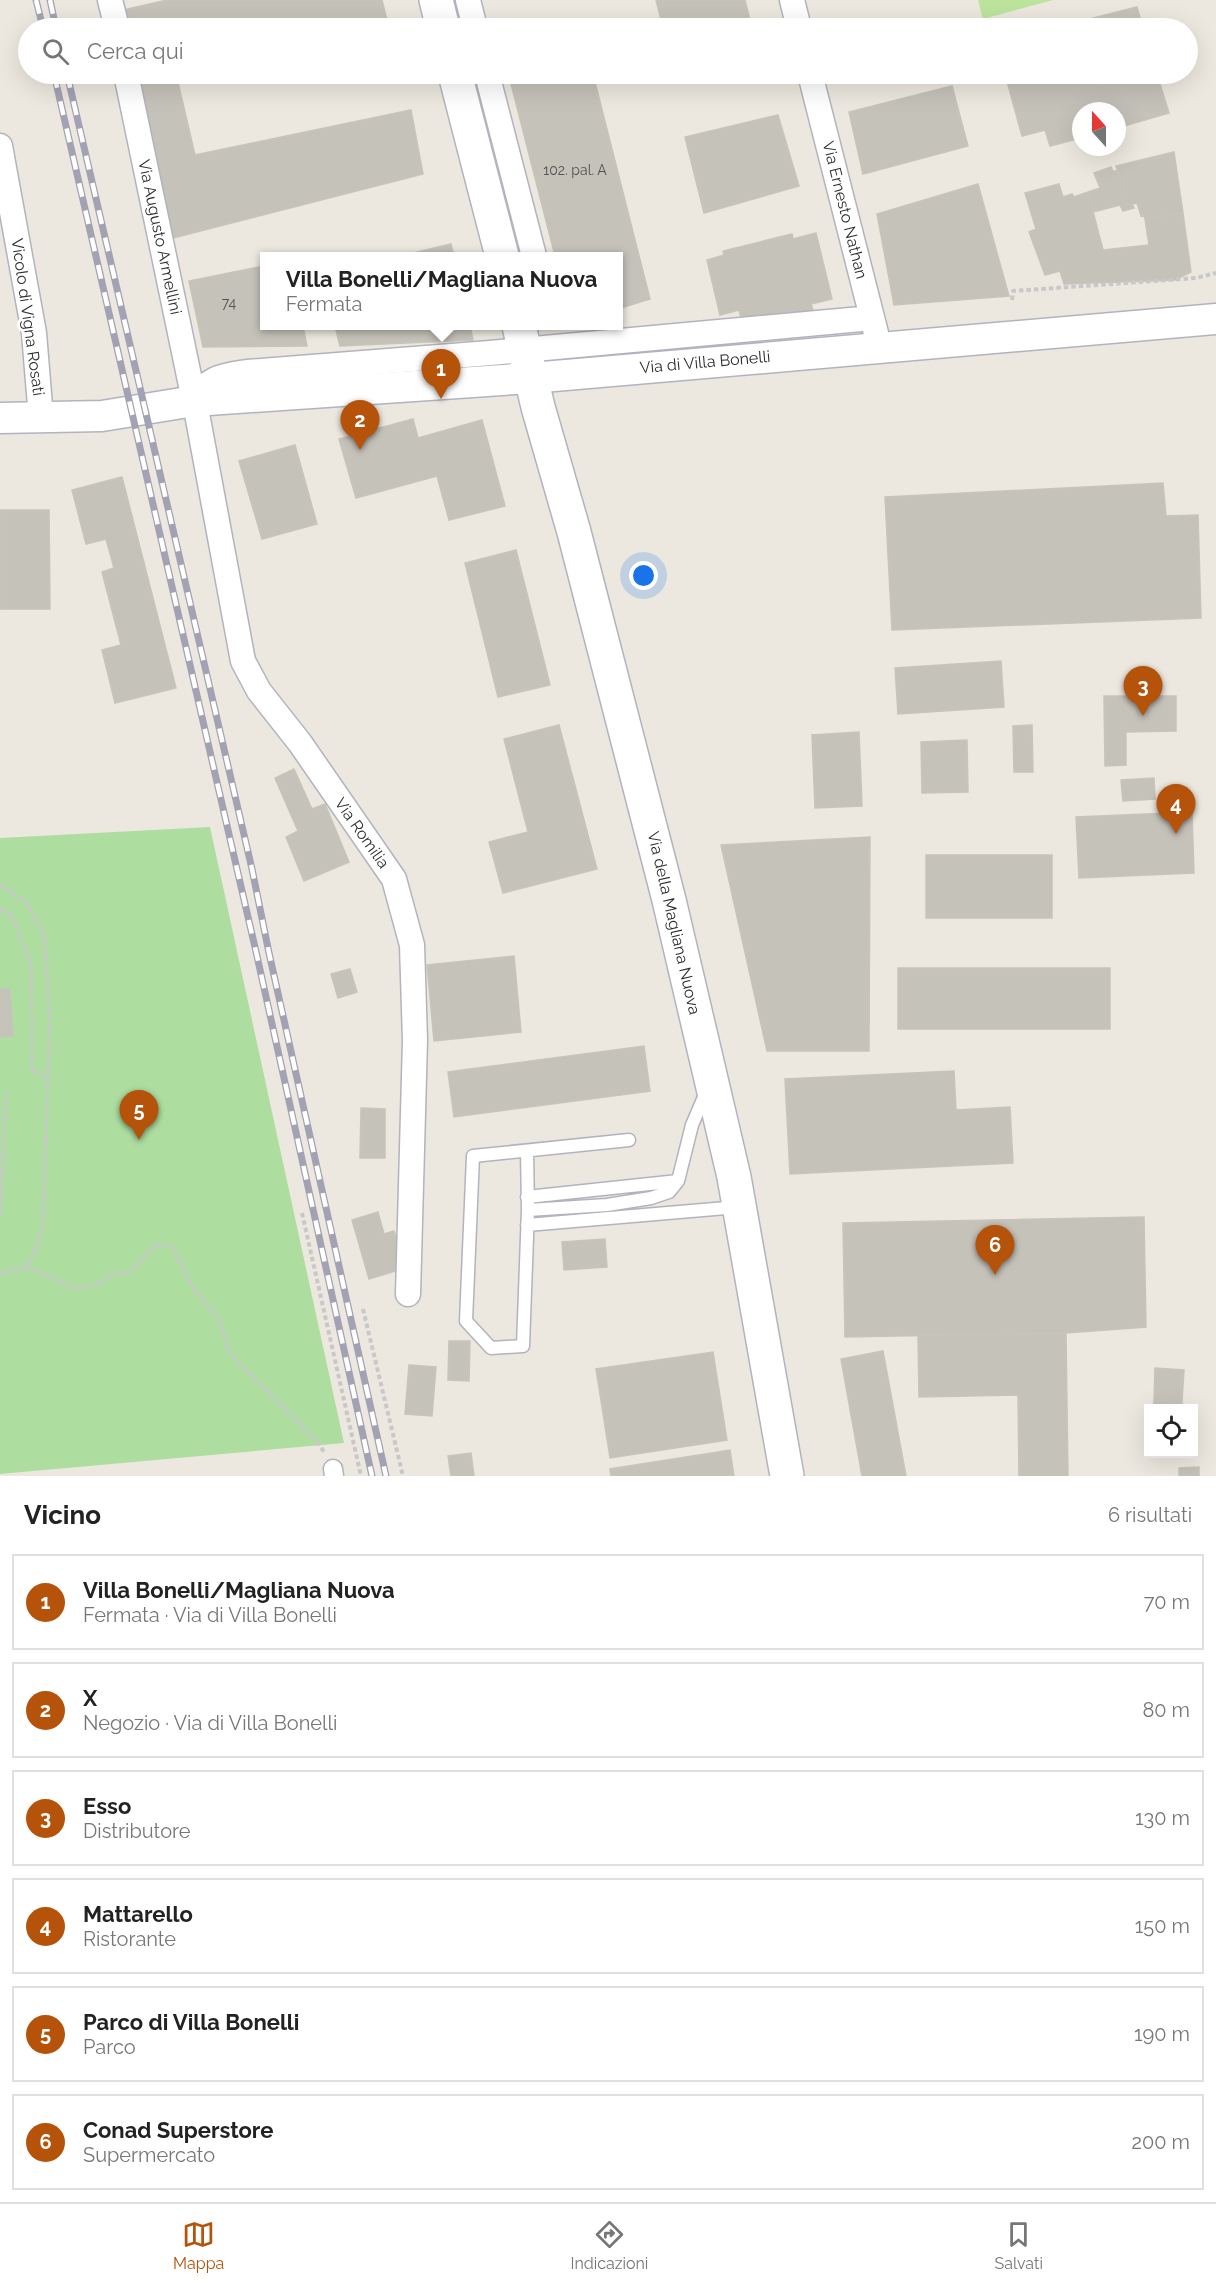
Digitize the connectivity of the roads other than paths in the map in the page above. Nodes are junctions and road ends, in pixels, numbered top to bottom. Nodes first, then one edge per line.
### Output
1 (110, 0) edge
2 (436, 0) edge
3 (468, 0) edge
4 (792, 0) edge
5 (114, 18) edge
6 (441, 18) edge
7 (472, 18) edge
8 (796, 18) edge
9 (128, 84) edge
10 (458, 84) edge
11 (490, 84) edge
12 (813, 84) edge
13 (0, 146) edge
14 (501, 252) edge
15 (533, 252) edge
16 (872, 318) junction
17 (1216, 320) edge
18 (554, 336) edge
19 (880, 347) junction
20 (525, 351) edge
21 (194, 401) junction
22 (0, 418) edge
23 (41, 418) junction
24 (711, 1081) junction
25 (629, 1140) dead end
26 (527, 1151) junction
27 (527, 1203) junction
28 (739, 1206) junction
29 (527, 1225) junction
30 (408, 1294) dead end
31 (787, 1476) edge

1 - 5 street
2 - 6 main road
3 - 7 street
4 - 8 street
9 - 21 street, Via Augusto Armellini
10 - 14 main road
11 - 15 street
12 - 16 street, Via Ernesto Nathan
13 - 23 street, Vicolo di Vigna Rosati
16 - 18 street, Via di Villa Bonelli
16 - 19 street, Via Ernesto Nathan
17 - 19 street, Via di Villa Bonelli
18 - 20 street
19 - 20 street, Via di Villa Bonelli
20 - 21 street, Via di Villa Bonelli
20 - 24 main road, Via della Magliana Nuova
21 - 23 street, Via di Villa Bonelli
21 - 30 street, Via Romilia
22 - 23 street, Via di Villa Bonelli
24 - 27 lane
24 - 28 main road, Via della Magliana Nuova
25 - 26 lane
26 - 27 lane
26 - 29 lane
27 - 29 lane
28 - 29 lane
28 - 31 main road, Via della Magliana Nuova

